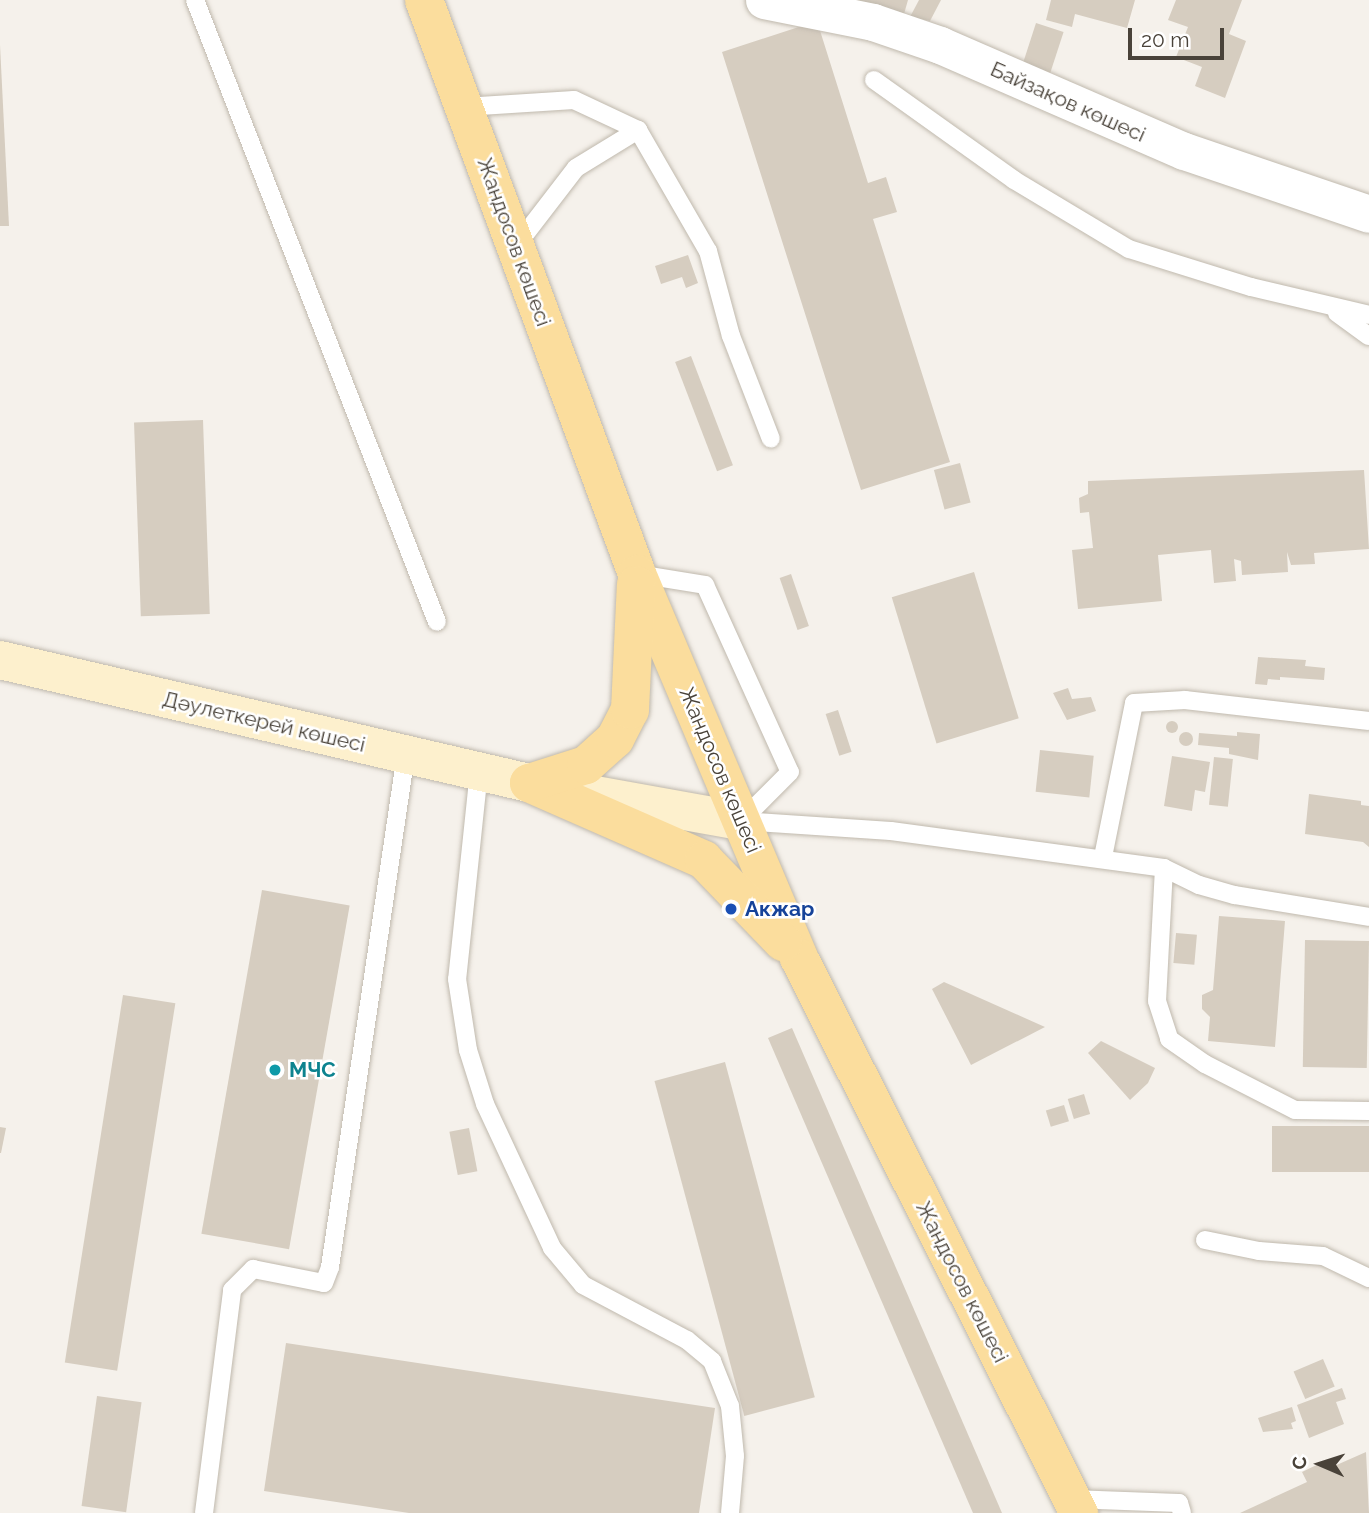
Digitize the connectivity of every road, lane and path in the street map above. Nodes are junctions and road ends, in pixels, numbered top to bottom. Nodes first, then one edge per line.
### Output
1 (195, 0) edge
2 (424, 0) edge
3 (764, 0) edge
4 (874, 80) dead end
5 (464, 107) junction
6 (638, 130) junction
7 (1369, 214) edge
8 (516, 246) junction
9 (1331, 309) junction
10 (1369, 315) edge
11 (1369, 336) edge
12 (771, 439) dead end
13 (637, 573) junction
14 (437, 622) dead end
15 (0, 660) edge
16 (1369, 721) edge
17 (406, 754) junction
18 (479, 771) junction
19 (529, 783) junction
20 (741, 821) junction
21 (1103, 858) junction
22 (1164, 868) junction
23 (1369, 917) edge
24 (799, 958) junction
25 (1369, 1111) edge
26 (1205, 1240) dead end
27 (1369, 1278) edge
28 (1075, 1506) edge
29 (204, 1513) edge
30 (730, 1513) edge
31 (1182, 1513) edge

1 - 14 lane
2 - 5 main road, Жандосов көшесі
3 - 7 street, Байзақов көшесі
4 - 9 lane
5 - 6 lane
5 - 8 main road, Жандосов көшесі
6 - 8 lane
6 - 12 lane
8 - 13 main road, Жандосов көшесі
9 - 10 lane
9 - 11 lane
13 - 19 main road
13 - 20 main road, Жандосов көшесі
13 - 20 lane
15 - 17 main road, Дәулеткерей көшесі
16 - 21 lane
17 - 18 main road, Дәулеткерей көшесі
17 - 29 lane
18 - 19 main road, Дәулеткерей көшесі
18 - 30 lane
19 - 20 main road, Дәулеткерей көшесі
19 - 24 main road
20 - 21 lane
20 - 24 main road, Жандосов көшесі
21 - 22 lane
22 - 23 lane
22 - 25 lane
24 - 28 main road, Жандосов көшесі
26 - 27 lane
28 - 31 lane

